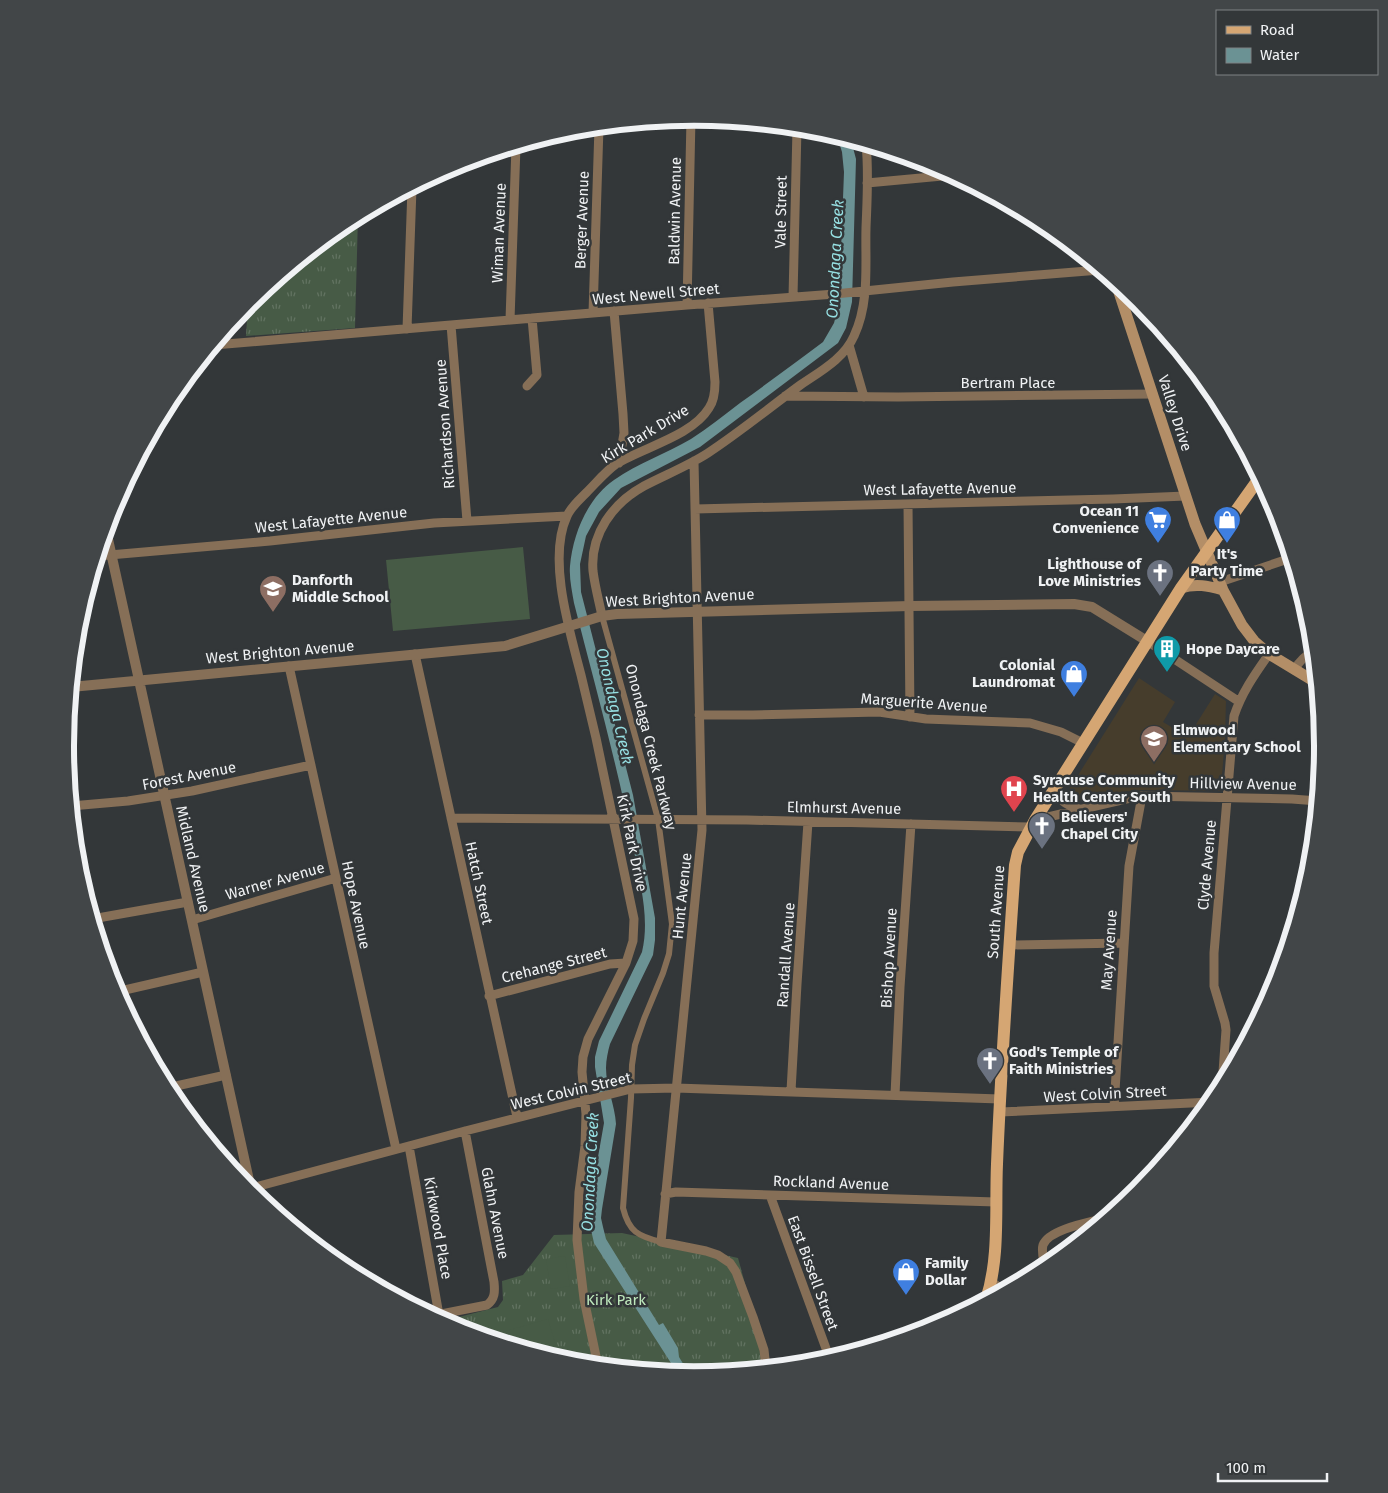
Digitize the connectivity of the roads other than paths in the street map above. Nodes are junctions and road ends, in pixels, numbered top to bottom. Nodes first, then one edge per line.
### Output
1 (691, 126) edge
2 (599, 134) edge
3 (797, 135) edge
4 (866, 151) edge
5 (516, 152) edge
6 (938, 176) edge
7 (867, 183) junction
8 (412, 194) edge
9 (1092, 271) edge
10 (861, 291) junction
11 (1120, 296) edge
12 (793, 297) junction
13 (708, 304) junction
14 (686, 305) junction
15 (614, 311) junction
16 (593, 313) junction
17 (532, 318) junction
18 (510, 320) junction
19 (452, 325) junction
20 (407, 329) junction
21 (223, 344) edge
22 (849, 345) junction
23 (527, 386) dead end
24 (1152, 394) junction
25 (785, 396) junction
26 (864, 397) junction
27 (694, 461) junction
28 (620, 463) junction
29 (1255, 484) edge
30 (1186, 496) junction
31 (908, 504) junction
32 (695, 509) junction
33 (567, 516) junction
34 (466, 521) junction
35 (109, 543) edge
36 (1206, 552) junction
37 (111, 554) junction
38 (105, 555) edge
39 (1285, 560) edge
40 (1222, 586) junction
41 (1181, 588) junction
42 (910, 606) junction
43 (697, 611) junction
44 (598, 617) junction
45 (571, 626) junction
46 (1147, 641) junction
47 (415, 654) junction
48 (1270, 654) junction
49 (1307, 655) edge
50 (289, 666) junction
51 (1294, 670) junction
52 (1310, 679) edge
53 (139, 680) junction
54 (77, 686) edge
55 (1238, 701) junction
56 (699, 714) junction
57 (910, 717) junction
58 (1083, 743) junction
59 (311, 765) junction
60 (1055, 787) junction
61 (164, 796) junction
62 (1142, 796) junction
63 (1226, 798) junction
64 (1312, 801) edge
65 (77, 805) edge
66 (1080, 809) junction
67 (451, 818) junction
68 (618, 819) junction
69 (658, 819) junction
70 (702, 820) junction
71 (808, 822) junction
72 (1033, 823) junction
73 (911, 824) junction
74 (336, 878) junction
75 (188, 902) junction
76 (98, 918) edge
77 (192, 920) junction
78 (1123, 943) junction
79 (1010, 945) junction
80 (626, 963) junction
81 (203, 972) junction
82 (124, 990) edge
83 (489, 996) junction
84 (1223, 1070) edge
85 (226, 1075) junction
86 (175, 1086) edge
87 (676, 1088) junction
88 (631, 1090) junction
89 (791, 1091) junction
90 (895, 1095) junction
91 (1000, 1099) junction
92 (586, 1101) junction
93 (1202, 1103) edge
94 (1114, 1107) junction
95 (1000, 1112) junction
96 (516, 1118) junction
97 (465, 1131) junction
98 (409, 1146) junction
99 (396, 1149) junction
100 (247, 1176) edge
101 (258, 1188) edge
102 (665, 1194) junction
103 (770, 1195) junction
104 (996, 1202) junction
105 (1093, 1222) edge
106 (660, 1242) junction
107 (1044, 1259) edge
108 (992, 1282) junction
109 (999, 1287) edge
110 (989, 1292) edge
111 (434, 1310) edge
112 (443, 1314) edge
113 (827, 1352) edge
114 (596, 1359) edge
115 (765, 1362) edge

1 - 14 street, Baldwin Avenue
2 - 16 street, Berger Avenue
3 - 12 street, Vale Street
4 - 7 street
5 - 18 street, Wiman Avenue
6 - 7 street
7 - 10 street
8 - 20 street
9 - 10 street, West Newell Street
10 - 12 street, West Newell Street
10 - 22 street
11 - 24 main road, Valley Drive
12 - 13 street, West Newell Street
13 - 14 street, West Newell Street
13 - 28 street, Kirk Park Drive
14 - 15 street, West Newell Street
15 - 16 street, West Newell Street
15 - 28 street
16 - 17 street, West Newell Street
17 - 18 street, West Newell Street
17 - 23 street
18 - 19 street, West Newell Street
19 - 20 street, West Newell Street
19 - 34 street, Richardson Avenue
20 - 21 street, West Newell Street
22 - 25 street
22 - 26 street
24 - 26 street, Bertram Place
24 - 30 main road, Valley Drive
25 - 26 street, Bertram Place
25 - 27 street
27 - 32 street, Hunt Avenue
27 - 44 street
28 - 33 street, Kirk Park Drive
29 - 36 main road, South Avenue
30 - 31 street, West Lafayette Avenue
30 - 36 main road, Valley Drive
31 - 32 street, West Lafayette Avenue
31 - 42 street
32 - 43 street, Hunt Avenue
33 - 34 street, West Lafayette Avenue
33 - 45 street, Kirk Park Drive
34 - 37 street, West Lafayette Avenue
35 - 37 street, Midland Avenue
36 - 40 main road, Valley Drive
36 - 41 main road, South Avenue
37 - 38 street, West Lafayette Avenue
37 - 53 street, Midland Avenue
39 - 40 street
40 - 41 main road
40 - 48 main road, Valley Drive
41 - 46 main road, South Avenue
42 - 43 street, West Brighton Avenue
42 - 46 street, West Brighton Avenue
42 - 57 street
43 - 44 street, West Brighton Avenue
43 - 56 street, Hunt Avenue
44 - 45 street, West Brighton Avenue
44 - 69 street, Onondaga Creek Parkway
45 - 47 street, West Brighton Avenue
45 - 68 street, Kirk Park Drive
46 - 55 street, West Brighton Avenue
46 - 58 main road, South Avenue
47 - 50 street, West Brighton Avenue
47 - 67 street, Hatch Street
48 - 51 main road, Valley Drive
48 - 55 street, Clyde Avenue
49 - 51 street
50 - 53 street, West Brighton Avenue
50 - 59 street, Hope Avenue
51 - 52 main road, Valley Drive
53 - 54 street, West Brighton Avenue
53 - 61 street, Midland Avenue
55 - 63 street, Clyde Avenue
56 - 57 street, Marguerite Avenue
56 - 70 street, Hunt Avenue
57 - 58 street, Marguerite Avenue
58 - 60 main road, South Avenue
59 - 61 street, Forest Avenue
59 - 74 street, Hope Avenue
60 - 66 street
60 - 72 main road, South Avenue
61 - 65 street, Forest Avenue
61 - 75 street, Midland Avenue
62 - 63 street, Hillview Avenue
62 - 66 street, Hillview Avenue
62 - 78 street, May Avenue
63 - 64 street, Hillview Avenue
63 - 84 street, Clyde Avenue
66 - 72 street, Hillview Avenue
67 - 68 street
67 - 83 street, Hatch Street
68 - 69 street, Elmhurst Avenue
68 - 80 street, Kirk Park Drive
69 - 70 street, Elmhurst Avenue
69 - 88 street, Onondaga Creek Parkway
70 - 71 street, Elmhurst Avenue
70 - 87 street, Hunt Avenue
71 - 73 street, Elmhurst Avenue
71 - 89 street, Randall Avenue
72 - 73 street, Elmhurst Avenue
72 - 79 main road, South Avenue
73 - 90 street, Bishop Avenue
74 - 77 street, Warner Avenue
74 - 99 street, Hope Avenue
75 - 76 street
75 - 77 street, Midland Avenue
77 - 81 street, Midland Avenue
78 - 79 street
78 - 94 street, May Avenue
79 - 91 main road, South Avenue
80 - 83 street, Crehange Street
80 - 92 street, Kirk Park Drive
81 - 82 street
81 - 85 street, Midland Avenue
83 - 96 street, Hatch Street
85 - 86 street
85 - 100 street, Midland Avenue
87 - 88 street, West Colvin Street
87 - 89 street, West Colvin Street
87 - 102 street, Hunt Avenue
88 - 92 street, West Colvin Street
88 - 106 street, Onondaga Creek Parkway
89 - 90 street, West Colvin Street
90 - 91 street, West Colvin Street
91 - 95 main road, South Avenue
92 - 96 street, West Colvin Street
92 - 114 street, Kirk Park Drive
93 - 94 street, West Colvin Street
94 - 95 street, West Colvin Street
95 - 104 main road, South Avenue
96 - 97 street, West Colvin Street
97 - 98 street, West Colvin Street
97 - 112 street, Glahn Avenue
98 - 99 street, West Colvin Street
98 - 111 street, Kirkwood Place
99 - 101 street, West Colvin Street
102 - 103 street, Rockland Avenue
102 - 106 street, Hunt Avenue
103 - 104 street, Rockland Avenue
103 - 113 street, East Bissell Street
104 - 108 main road, South Avenue
105 - 107 street
106 - 115 street, Onondaga Creek Parkway
108 - 109 street
108 - 110 main road, South Avenue

